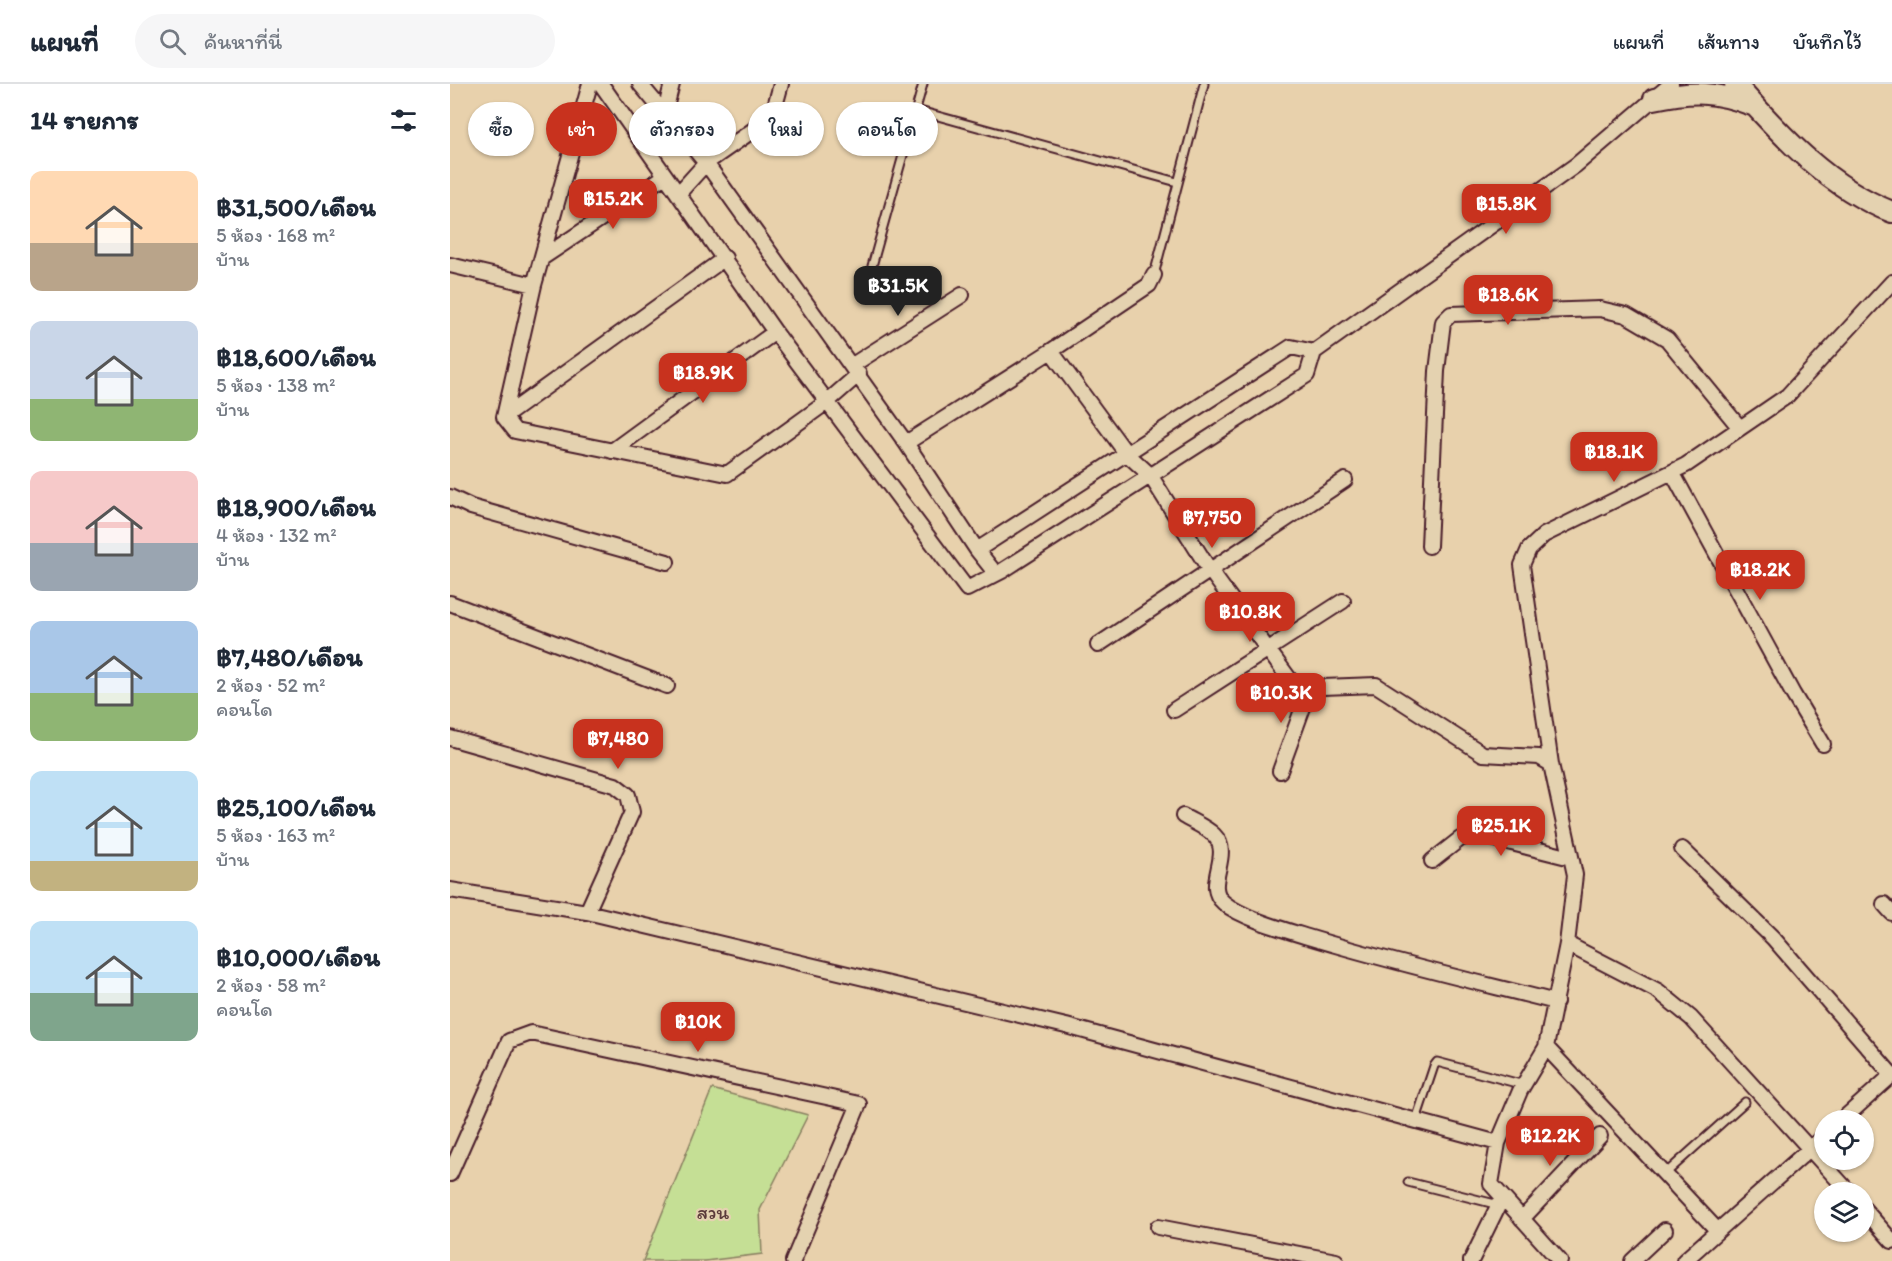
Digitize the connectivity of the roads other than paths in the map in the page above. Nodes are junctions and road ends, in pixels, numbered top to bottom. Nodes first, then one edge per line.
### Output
1 (590, 84) edge
2 (601, 84) edge
3 (640, 84) edge
4 (672, 84) edge
5 (781, 84) edge
6 (923, 84) edge
7 (1204, 84) edge
8 (1671, 84) edge
9 (1735, 84) edge
10 (1750, 84) edge
11 (1656, 92) edge
12 (654, 102) edge
13 (667, 102) edge
14 (918, 102) edge
15 (1755, 106) junction
16 (938, 116) edge
17 (700, 156) edge
18 (903, 156) edge
19 (706, 163) junction
20 (666, 176) junction
21 (1177, 182) junction
22 (678, 194) junction
23 (1892, 212) edge
24 (542, 258) junction
25 (725, 258) junction
26 (450, 266) edge
27 (872, 266) dead end
28 (1154, 275) joint
29 (1892, 282) edge
30 (534, 285) junction
31 (962, 295) dead end
32 (775, 332) junction
33 (1051, 351) junction
34 (1314, 352) junction
35 (855, 370) junction
36 (827, 402) junction
37 (504, 417) junction
38 (1740, 428) junction
39 (906, 443) junction
40 (612, 451) junction
41 (1126, 453) junction
42 (1672, 472) junction
43 (1150, 475) junction
44 (1345, 480) dead end
45 (450, 497) edge
46 (1429, 546) dead end
47 (977, 550) junction
48 (667, 562) dead end
49 (1209, 569) junction
50 (996, 574) junction
51 (1343, 601) dead end
52 (450, 603) edge
53 (1098, 645) dead end
54 (1268, 650) junction
55 (667, 686) dead end
56 (1310, 688) junction
57 (1174, 710) dead end
58 (450, 738) edge
59 (1824, 744) dead end
60 (1551, 764) junction
61 (1280, 771) dead end
62 (1183, 816) dead end
63 (1682, 849) dead end
64 (1571, 858) junction
65 (1432, 861) dead end
66 (450, 890) edge
67 (587, 912) junction
68 (1567, 944) junction
69 (1556, 1002) junction
70 (1546, 1047) junction
71 (1524, 1085) junction
72 (1745, 1102) dead end
73 (1853, 1110) edge
74 (1416, 1120) junction
75 (1600, 1136) dead end
76 (1498, 1143) junction
77 (1814, 1145) edge
78 (1810, 1149) junction
79 (450, 1174) edge
80 (1665, 1174) junction
81 (1408, 1182) dead end
82 (1840, 1182) edge
83 (1501, 1202) junction
84 (1522, 1219) junction
85 (1874, 1221) edge
86 (1158, 1227) dead end
87 (1665, 1230) dead end
88 (1717, 1230) junction
89 (1892, 1241) edge
90 (793, 1261) edge
91 (1336, 1261) edge
92 (1471, 1261) edge
93 (1560, 1261) edge
94 (1632, 1261) edge
95 (1684, 1261) edge

1 - 24 street
2 - 20 street
3 - 12 street
4 - 13 street
5 - 19 street
6 - 14 lane
7 - 21 lane
8 - 11 street
9 - 15 street
10 - 15 street
11 - 15 street
11 - 34 street
15 - 23 street
16 - 21 lane
17 - 19 street
18 - 27 lane
19 - 22 street
19 - 35 street
20 - 22 street
20 - 24 street
21 - 28 lane
22 - 25 street
24 - 30 street
25 - 32 street
25 - 37 street
26 - 30 street
28 - 33 street
29 - 38 street
30 - 37 street
31 - 35 street
32 - 36 street
32 - 40 street
33 - 39 street
33 - 41 street
34 - 41 street
34 - 43 street
35 - 36 street
35 - 39 street
36 - 40 street
36 - 50 street
37 - 40 street
38 - 42 street
38 - 46 street
39 - 47 street
41 - 43 street
41 - 47 street
42 - 59 street
42 - 60 street
43 - 49 street
43 - 50 street
44 - 49 street
45 - 48 street
47 - 50 street
49 - 53 street
49 - 54 street
51 - 54 street
52 - 55 street
54 - 56 street
54 - 57 street
56 - 60 street
56 - 61 street
58 - 67 street
60 - 64 street
62 - 69 street
63 - 73 street
64 - 65 street
64 - 68 street
66 - 67 street
67 - 74 street
68 - 69 street
68 - 78 street
69 - 70 street
70 - 71 street
70 - 80 street
71 - 74 lane
71 - 76 street
72 - 80 lane
74 - 76 street
75 - 84 street
76 - 83 street
77 - 78 street
78 - 82 street
78 - 88 street
79 - 90 street
80 - 88 street
81 - 83 lane
83 - 84 street
83 - 92 street
84 - 93 street
85 - 89 street
86 - 91 street
87 - 94 street
88 - 95 street

